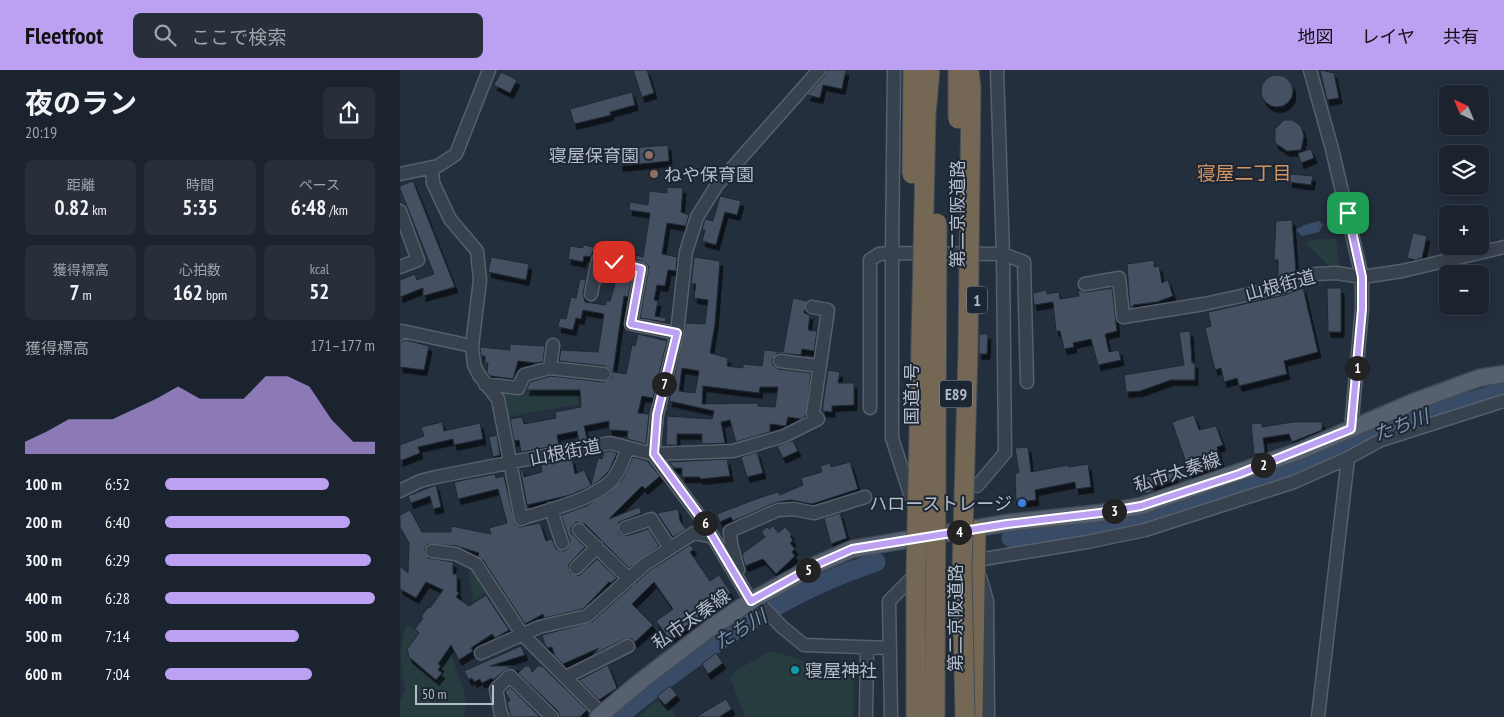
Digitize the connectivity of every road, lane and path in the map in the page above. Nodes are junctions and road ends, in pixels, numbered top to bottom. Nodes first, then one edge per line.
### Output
1 (489, 70) edge
2 (818, 70) edge
3 (894, 70) edge
4 (913, 70) edge
5 (930, 70) edge
6 (937, 70) edge
7 (958, 70) edge
8 (969, 70) edge
9 (978, 70) edge
10 (997, 70) edge
11 (1310, 70) edge
12 (432, 167) junction
13 (400, 174) edge
14 (400, 211) edge
15 (1504, 248) edge
16 (892, 253) junction
17 (1003, 254) junction
18 (400, 267) edge
19 (1362, 277) junction
20 (1085, 284) dead end
21 (591, 294) dead end
22 (812, 307) dead end
23 (677, 333) junction
24 (400, 334) edge
25 (554, 345) dead end
26 (472, 346) junction
27 (780, 361) dead end
28 (819, 366) junction
29 (550, 368) junction
30 (604, 374) dead end
31 (1504, 374) edge
32 (1027, 382) dead end
33 (485, 384) junction
34 (1504, 401) edge
35 (870, 408) dead end
36 (1351, 429) junction
37 (628, 448) junction
38 (654, 454) junction
39 (1348, 458) junction
40 (509, 463) junction
41 (977, 486) junction
42 (400, 492) edge
43 (865, 497) dead end
44 (911, 497) junction
45 (551, 509) junction
46 (625, 528) dead end
47 (579, 530) dead end
48 (976, 530) junction
49 (713, 537) junction
50 (910, 540) junction
51 (562, 543) dead end
52 (597, 547) junction
53 (670, 548) junction
54 (432, 551) dead end
55 (977, 563) junction
56 (576, 568) dead end
57 (629, 579) junction
58 (740, 579) junction
59 (910, 580) junction
60 (753, 600) junction
61 (522, 634) junction
62 (628, 646) dead end
63 (867, 648) junction
64 (889, 648) junction
65 (481, 653) dead end
66 (566, 677) junction
67 (501, 716) edge
68 (600, 716) edge
69 (552, 717) edge
70 (866, 717) edge
71 (891, 717) edge
72 (911, 717) edge
73 (916, 717) edge
74 (935, 717) edge
75 (955, 717) edge
76 (965, 717) edge
77 (973, 717) edge
78 (988, 717) edge
79 (1318, 717) edge

1 - 12 street
2 - 23 street
3 - 16 street
4 - 44 highway, 国道1号, bridge
5 - 73 highway, bridge
6 - 74 highway, 第二京阪道路 / E89, bridge
7 - 75 highway, 第二京阪道路 / E89, bridge
8 - 76 highway, bridge
9 - 41 highway, 1
10 - 17 street
11 - 19 street
12 - 13 street
12 - 26 street
14 - 18 street
15 - 19 street, 山根街道
16 - 17 street
16 - 35 street
16 - 44 street
17 - 32 street
17 - 41 street
19 - 20 street, 山根街道
19 - 36 street
21 - 23 street
22 - 28 street
23 - 38 street
24 - 26 street
25 - 29 street
26 - 33 street
27 - 28 street
28 - 38 street, 山根街道
29 - 30 street
29 - 33 street
31 - 36 main road, 私市太秦線
33 - 40 street
34 - 39 street
36 - 48 main road, 私市太秦線
37 - 38 street, 山根街道
37 - 40 street, 山根街道
37 - 45 street
38 - 49 street
39 - 55 street
39 - 79 street
40 - 42 street, 山根街道
40 - 45 street
41 - 48 highway, 1
43 - 58 street
44 - 50 highway, 国道1号
45 - 51 street
46 - 53 street
47 - 52 street
48 - 50 main road, 私市太秦線
48 - 55 highway, 1
49 - 53 street
49 - 58 street
50 - 59 highway, 国道1号
50 - 60 main road, 私市太秦線
52 - 56 street
52 - 57 street
53 - 57 street
54 - 61 street
55 - 77 highway, 1
55 - 78 street
57 - 61 street
58 - 60 street
59 - 64 street
59 - 72 highway, 国道1号
60 - 63 street
60 - 68 main road, 私市太秦線
61 - 65 street
61 - 66 street
62 - 66 street
63 - 64 street
63 - 70 street
64 - 71 street
66 - 68 street
67 - 69 street

